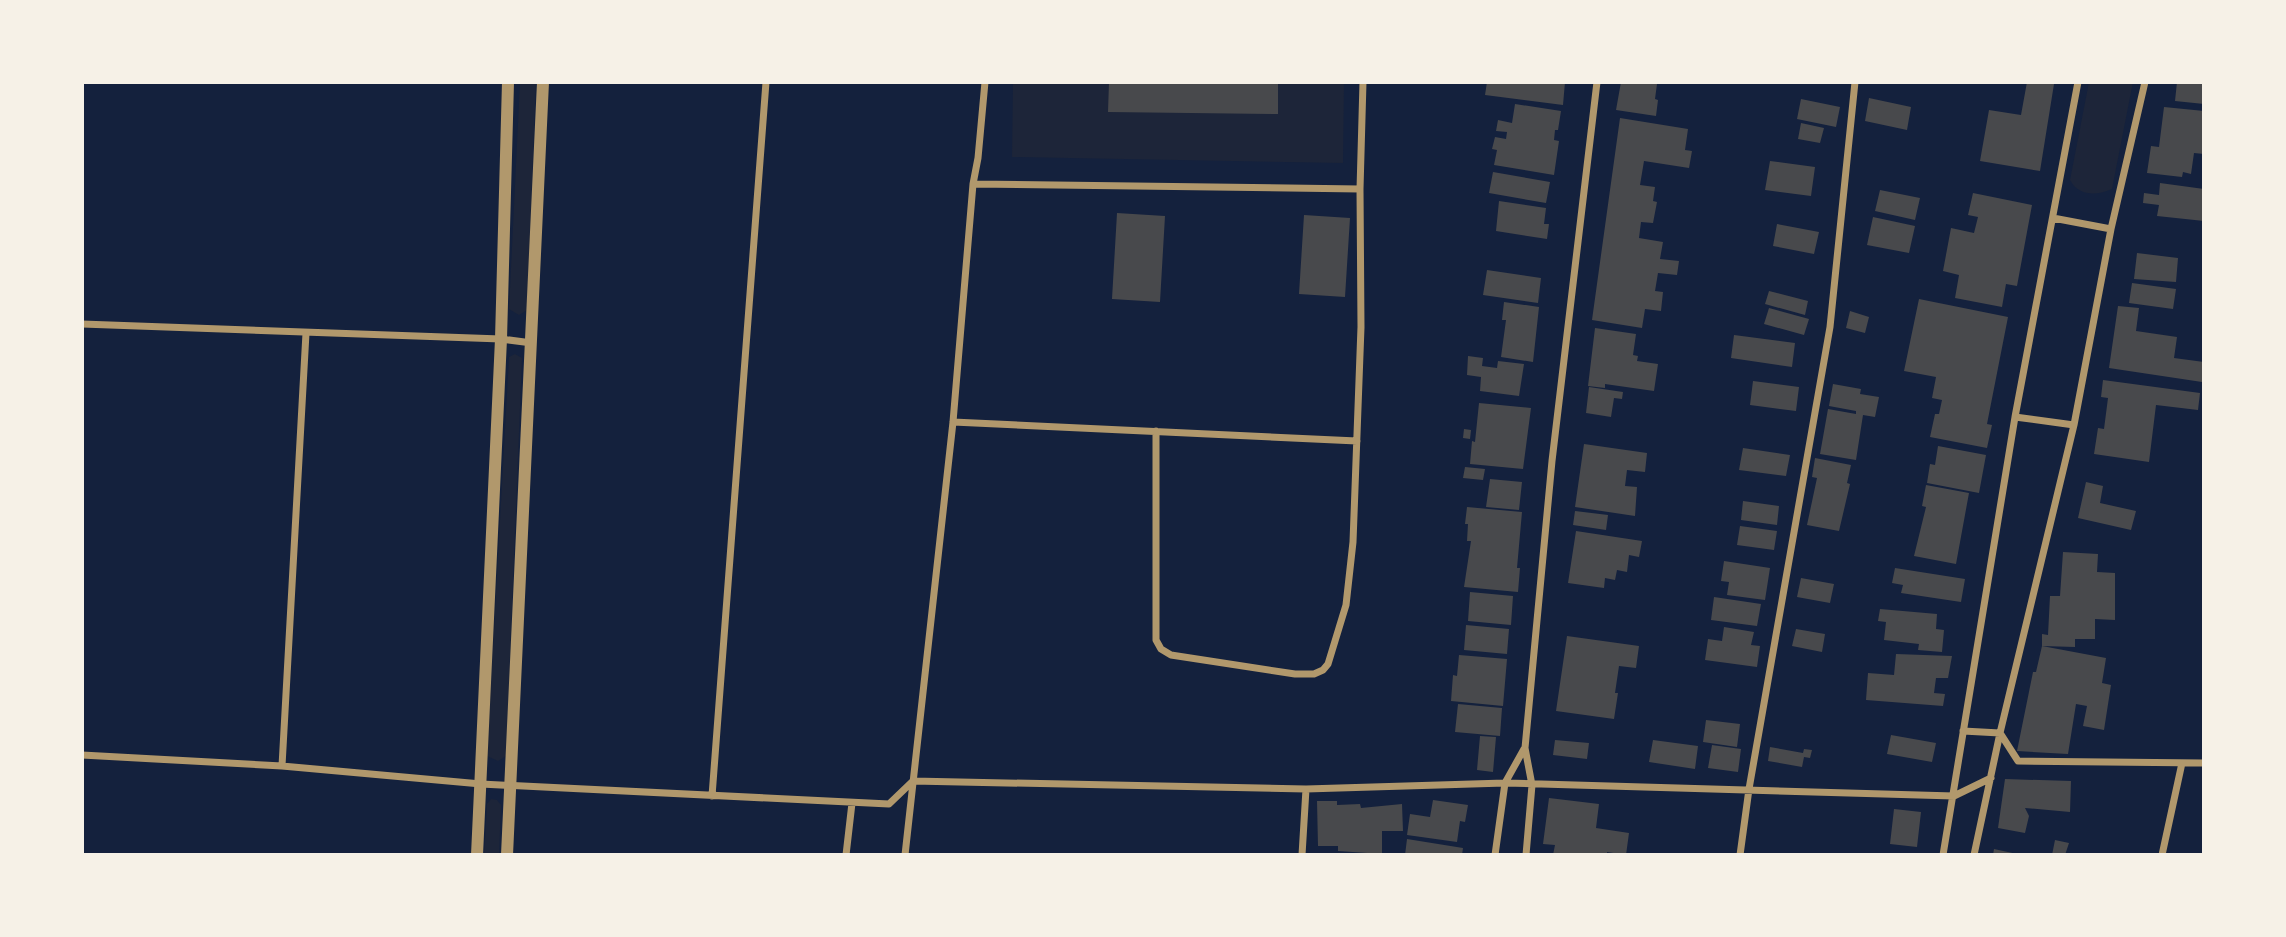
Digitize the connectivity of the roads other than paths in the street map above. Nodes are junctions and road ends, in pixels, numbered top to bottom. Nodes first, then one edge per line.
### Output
1 (508, 82) edge
2 (543, 82) edge
3 (766, 82) edge
4 (985, 82) edge
5 (1363, 82) edge
6 (1597, 82) edge
7 (1855, 82) edge
8 (2078, 82) edge
9 (2144, 82) edge
10 (973, 184) junction
11 (1360, 189) junction
12 (2053, 218) junction
13 (2111, 229) junction
14 (82, 324) edge
15 (306, 333) junction
16 (501, 340) junction
17 (532, 343) junction
18 (2015, 417) junction
19 (953, 422) junction
20 (2074, 425) junction
21 (1156, 432) junction
22 (1357, 441) junction
23 (1964, 731) junction
24 (2000, 733) junction
25 (1525, 748) junction
26 (82, 755) edge
27 (2182, 763) junction
28 (2204, 763) edge
29 (282, 766) junction
30 (1991, 778) junction
31 (913, 780) junction
32 (1505, 783) junction
33 (481, 784) junction
34 (1532, 785) junction
35 (511, 786) junction
36 (1306, 789) junction
37 (1749, 789) junction
38 (712, 796) junction
39 (1954, 796) junction
40 (852, 803) junction
41 (477, 855) edge
42 (508, 855) edge
43 (846, 855) edge
44 (905, 855) edge
45 (1302, 855) edge
46 (1495, 855) edge
47 (1526, 855) edge
48 (1740, 855) edge
49 (1943, 855) edge
50 (1974, 855) edge
51 (2162, 855) edge

1 - 16 street
2 - 17 street
3 - 38 street
4 - 10 street
5 - 11 street
6 - 25 street
7 - 37 street
8 - 12 street
9 - 13 street
10 - 11 street
10 - 19 street
11 - 22 street
12 - 13 street
12 - 18 street
13 - 20 street
14 - 15 street
15 - 16 street
15 - 29 street
16 - 17 street
16 - 33 street
17 - 35 street
18 - 20 street
18 - 23 street
19 - 21 street
19 - 31 street
20 - 24 street
21 - 22 street
21 - 22 street
23 - 24 street
23 - 39 street
24 - 27 street
24 - 30 street
25 - 32 street
25 - 34 street
26 - 29 street
27 - 28 street
27 - 51 street
29 - 33 street
30 - 39 street
30 - 50 street
31 - 36 street
31 - 40 street
31 - 44 street
32 - 34 street
32 - 36 street
32 - 46 street
33 - 35 street
33 - 41 street
34 - 37 street
34 - 47 street
35 - 38 street
35 - 42 street
36 - 45 street
37 - 39 street
37 - 48 street
38 - 40 street
39 - 49 street
40 - 43 street

